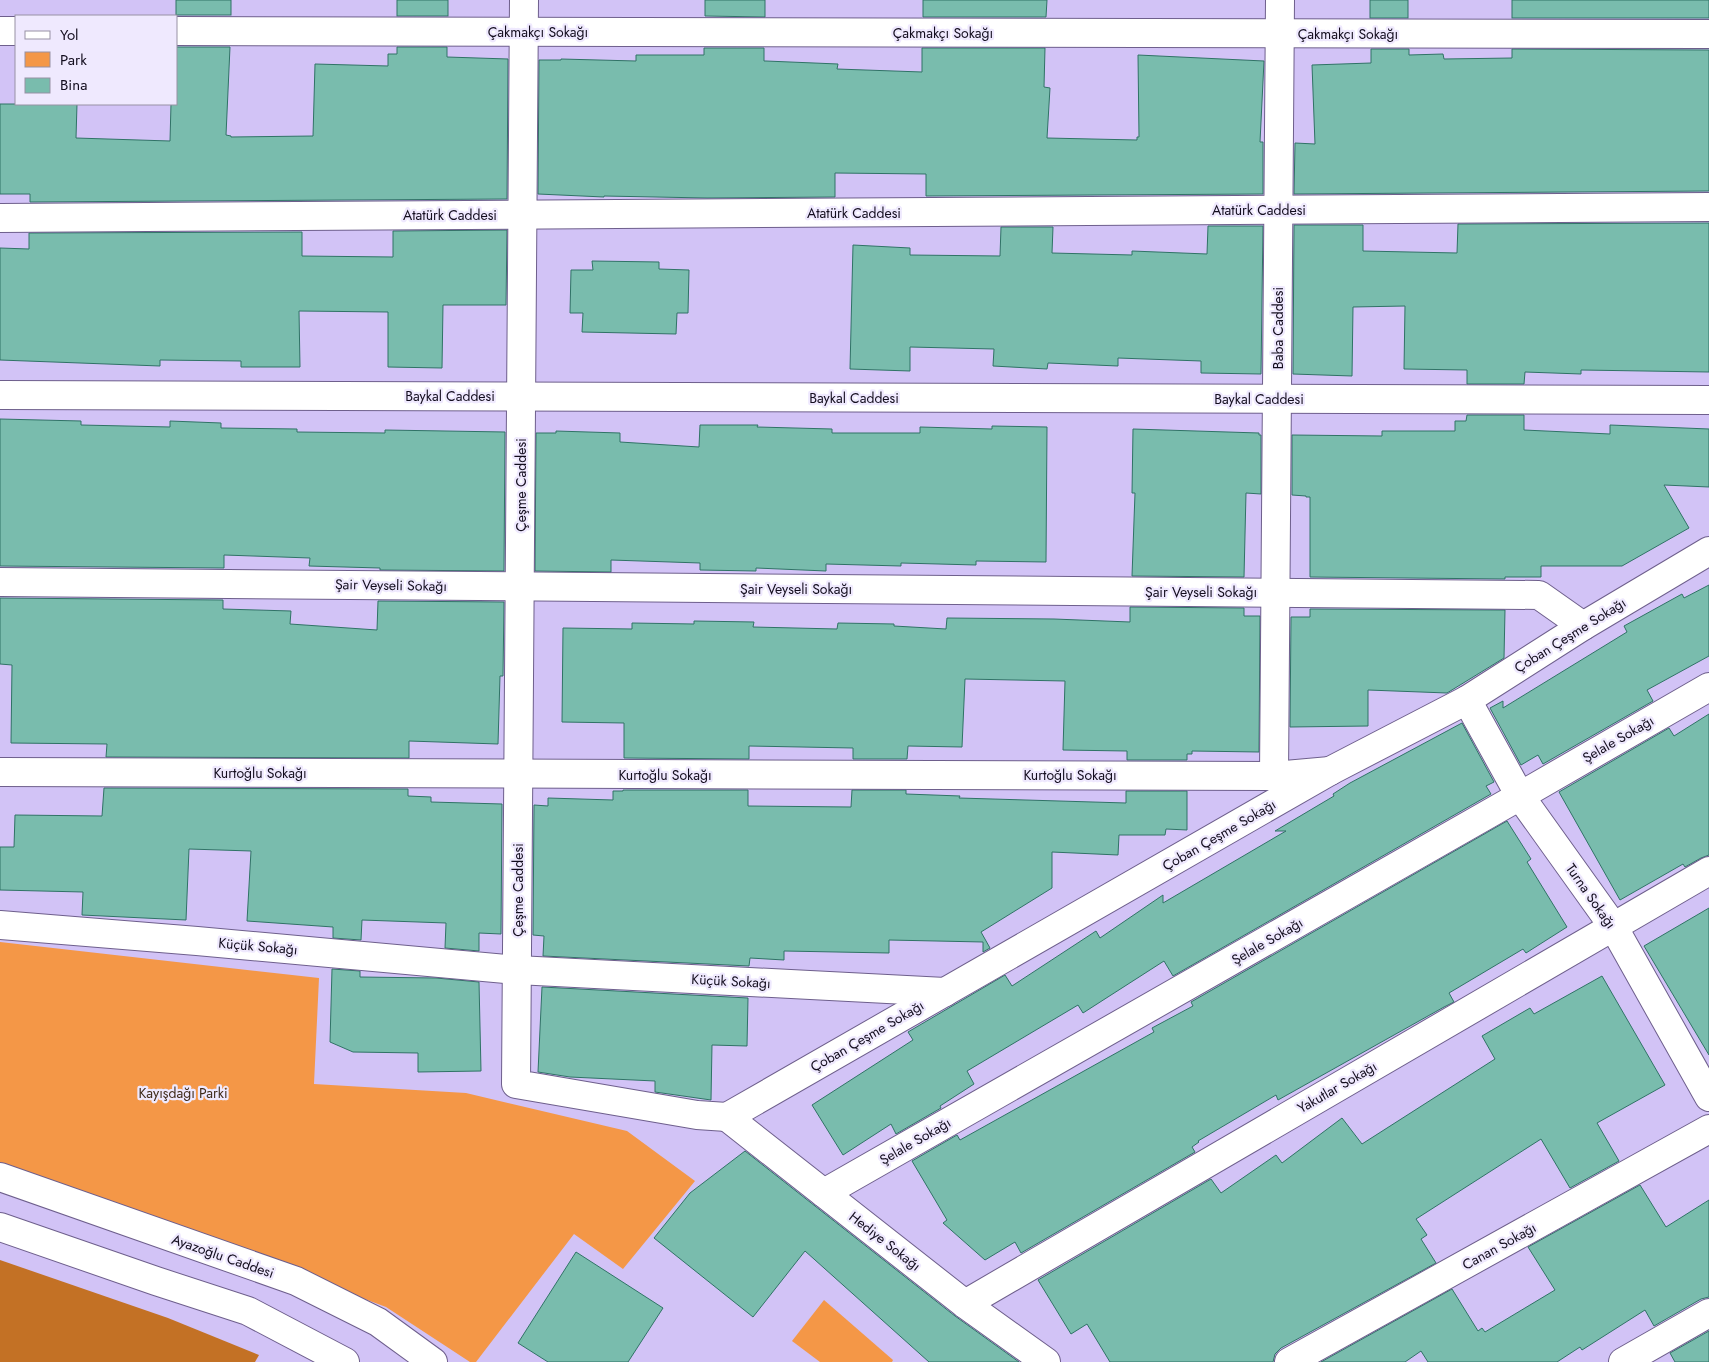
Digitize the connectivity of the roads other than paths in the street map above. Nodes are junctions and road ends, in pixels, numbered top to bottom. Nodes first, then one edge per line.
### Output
1 (524, 0) edge
2 (1280, 0) edge
3 (0, 31) edge
4 (15, 31) edge
5 (178, 31) edge
6 (524, 32) junction
7 (1280, 34) junction
8 (1709, 34) edge
9 (1709, 208) edge
10 (1279, 210) junction
11 (523, 215) junction
12 (0, 218) edge
13 (0, 394) edge
14 (522, 396) junction
15 (1277, 399) junction
16 (1709, 400) edge
17 (1709, 551) edge
18 (0, 582) edge
19 (520, 586) junction
20 (1276, 593) junction
21 (1583, 626) junction
22 (1709, 687) edge
23 (1467, 700) junction
24 (1330, 771) junction
25 (0, 772) edge
26 (518, 774) junction
27 (1274, 776) junction
28 (1520, 796) junction
29 (1709, 871) edge
30 (0, 924) edge
31 (1613, 926) junction
32 (517, 970) junction
33 (945, 992) junction
34 (1709, 1097) edge
35 (727, 1117) junction
36 (1709, 1129) edge
37 (0, 1177) edge
38 (824, 1193) junction
39 (0, 1227) edge
40 (964, 1304) junction
41 (1709, 1312) edge
42 (345, 1362) edge
43 (433, 1362) edge
44 (1046, 1362) edge
45 (1289, 1362) edge
46 (1623, 1362) edge

1 - 6 street, Çeşme Caddesi
2 - 7 street, Baba Caddesi
3 - 4 street
5 - 6 street, Çakmakçı Sokağı
6 - 7 street, Çakmakçı Sokağı
6 - 11 street, Çeşme Caddesi
7 - 8 street, Çakmakçı Sokağı
7 - 10 street, Baba Caddesi
9 - 10 street, Atatürk Caddesi
10 - 11 street, Atatürk Caddesi
10 - 15 street, Baba Caddesi
11 - 12 street, Atatürk Caddesi
11 - 14 street, Çeşme Caddesi
13 - 14 street, Baykal Caddesi
14 - 15 street, Baykal Caddesi
14 - 19 street, Çeşme Caddesi
15 - 16 street, Baykal Caddesi
15 - 20 street, Baba Caddesi
17 - 21 street, Çoban Çeşme Sokağı
18 - 19 street, Şair Veyseli Sokağı
19 - 20 street, Şair Veyseli Sokağı
19 - 26 street, Çeşme Caddesi
20 - 21 street, Şair Veyseli Sokağı
20 - 27 street, Baba Caddesi
21 - 23 street, Çoban Çeşme Sokağı
22 - 28 street, Şelale Sokağı
23 - 24 street, Çoban Çeşme Sokağı
23 - 28 street, Turna Sokağı
24 - 27 street, Kurtoğlu Sokağı
24 - 33 street, Çoban Çeşme Sokağı
25 - 26 street, Kurtoğlu Sokağı
26 - 27 street, Kurtoğlu Sokağı
26 - 32 street, Çeşme Caddesi
28 - 31 street, Turna Sokağı
28 - 38 street, Şelale Sokağı
29 - 31 street, Yakutlar Sokağı
30 - 32 street, Küçük Sokağı
31 - 34 street, Turna Sokağı
31 - 40 street, Yakutlar Sokağı
32 - 33 street, Küçük Sokağı
32 - 35 street
33 - 35 street, Çoban Çeşme Sokağı
35 - 38 street, Hediye Sokağı
36 - 45 street, Canan Sokağı
37 - 43 street, Ayazoğlu Caddesi
38 - 40 street, Hediye Sokağı
39 - 42 street
40 - 44 street, Hediye Sokağı
41 - 46 street

